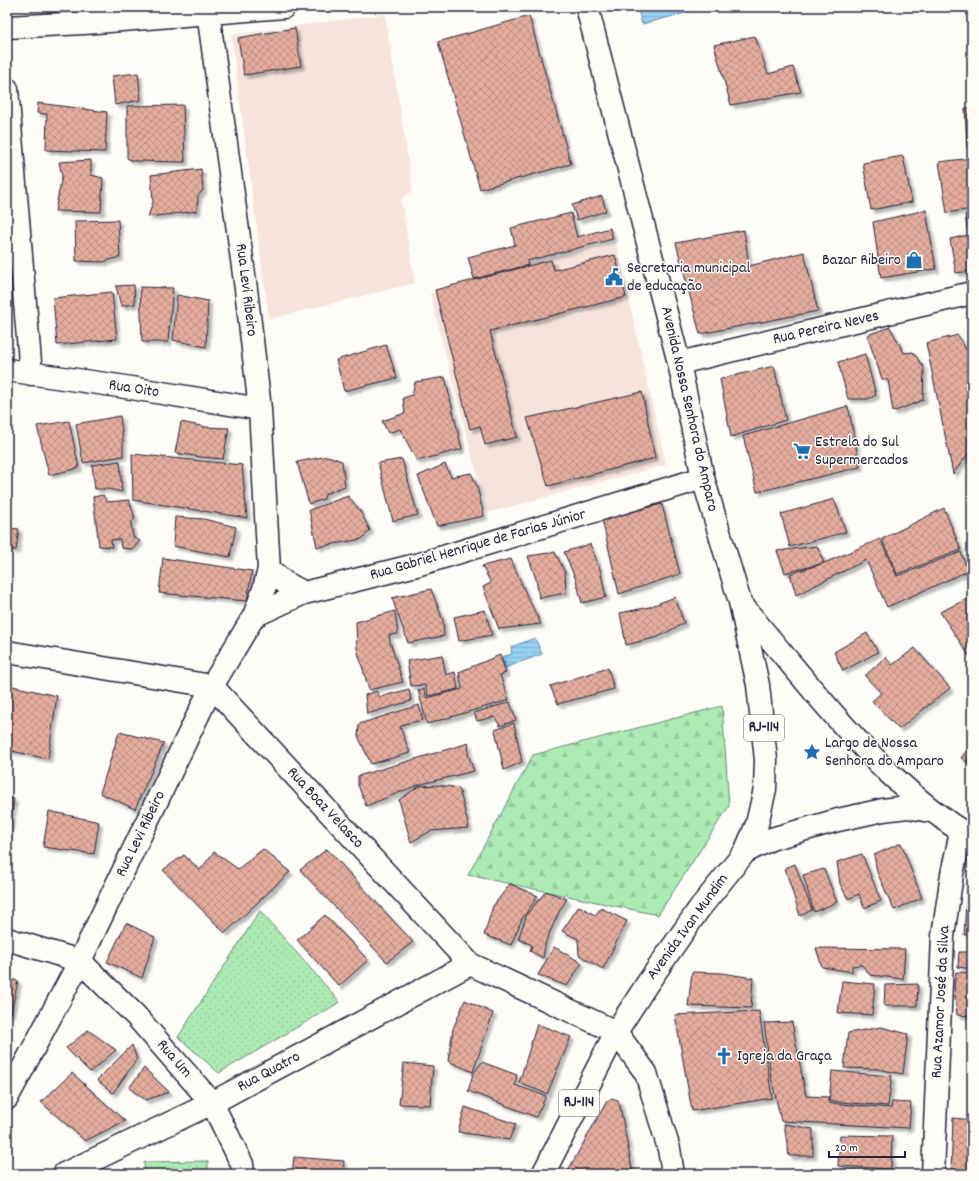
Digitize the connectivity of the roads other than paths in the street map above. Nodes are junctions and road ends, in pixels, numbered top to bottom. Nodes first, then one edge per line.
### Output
1 (284, 7) edge
2 (588, 7) edge
3 (208, 12) junction
4 (7, 27) edge
5 (7, 89) edge
6 (972, 293) edge
7 (679, 363) junction
8 (7, 370) edge
9 (31, 374) junction
10 (260, 409) junction
11 (704, 478) junction
12 (269, 569) junction
13 (304, 593) junction
14 (740, 602) junction
15 (254, 616) junction
16 (7, 652) edge
17 (212, 686) junction
18 (930, 811) junction
19 (967, 835) edge
20 (745, 852) junction
21 (7, 939) edge
22 (80, 961) junction
23 (470, 964) junction
24 (616, 1032) junction
25 (7, 1098) edge
26 (212, 1103) junction
27 (64, 1174) edge
28 (242, 1174) edge
29 (543, 1174) edge
30 (673, 1174) edge
31 (934, 1174) edge

1 - 3 street
2 - 7 street, Avenida Nossa Senhora do Amparo
3 - 4 street
3 - 10 street, Rua Levi Ribeiro
5 - 9 street
6 - 7 street, Rua Pereira Neves
7 - 11 street, Avenida Nossa Senhora do Amparo / RJ-114
8 - 9 street, Rua Oito
9 - 10 street, Rua Oito
10 - 12 street, Rua Levi Ribeiro
11 - 13 street, Rua Gabriel Henrique de Farias Júnior
11 - 14 street, Avenida Nossa Senhora do Amparo / RJ-114
12 - 13 street
12 - 15 street, Rua Levi Ribeiro
13 - 15 street, Rua Gabriel Henrique de Farias Júnior
14 - 18 street, Avenida Nossa Senhora do Amparo
14 - 20 street, Avenida Nossa Senhora do Amparo / RJ-114
15 - 17 street, Rua Levi Ribeiro
16 - 17 street
17 - 22 street, Rua Levi Ribeiro
17 - 23 street, Rua Boaz Velasco
18 - 19 street, RJ-114
18 - 20 street, Avenida Ivan Mundim / RJ-114
19 - 31 street, Rua Azamor José da Silva
20 - 24 street, Avenida Ivan Mundim / RJ-114
21 - 22 street
22 - 25 street, Rua Levi Ribeiro
22 - 26 street, Rua Um
23 - 24 street, Rua Boaz Velasco
23 - 26 street, Rua Quatro
24 - 29 street, Avenida Ivan Mundim / RJ-114
24 - 30 street
26 - 27 street, Rua Quatro
26 - 28 street, Rua Um

